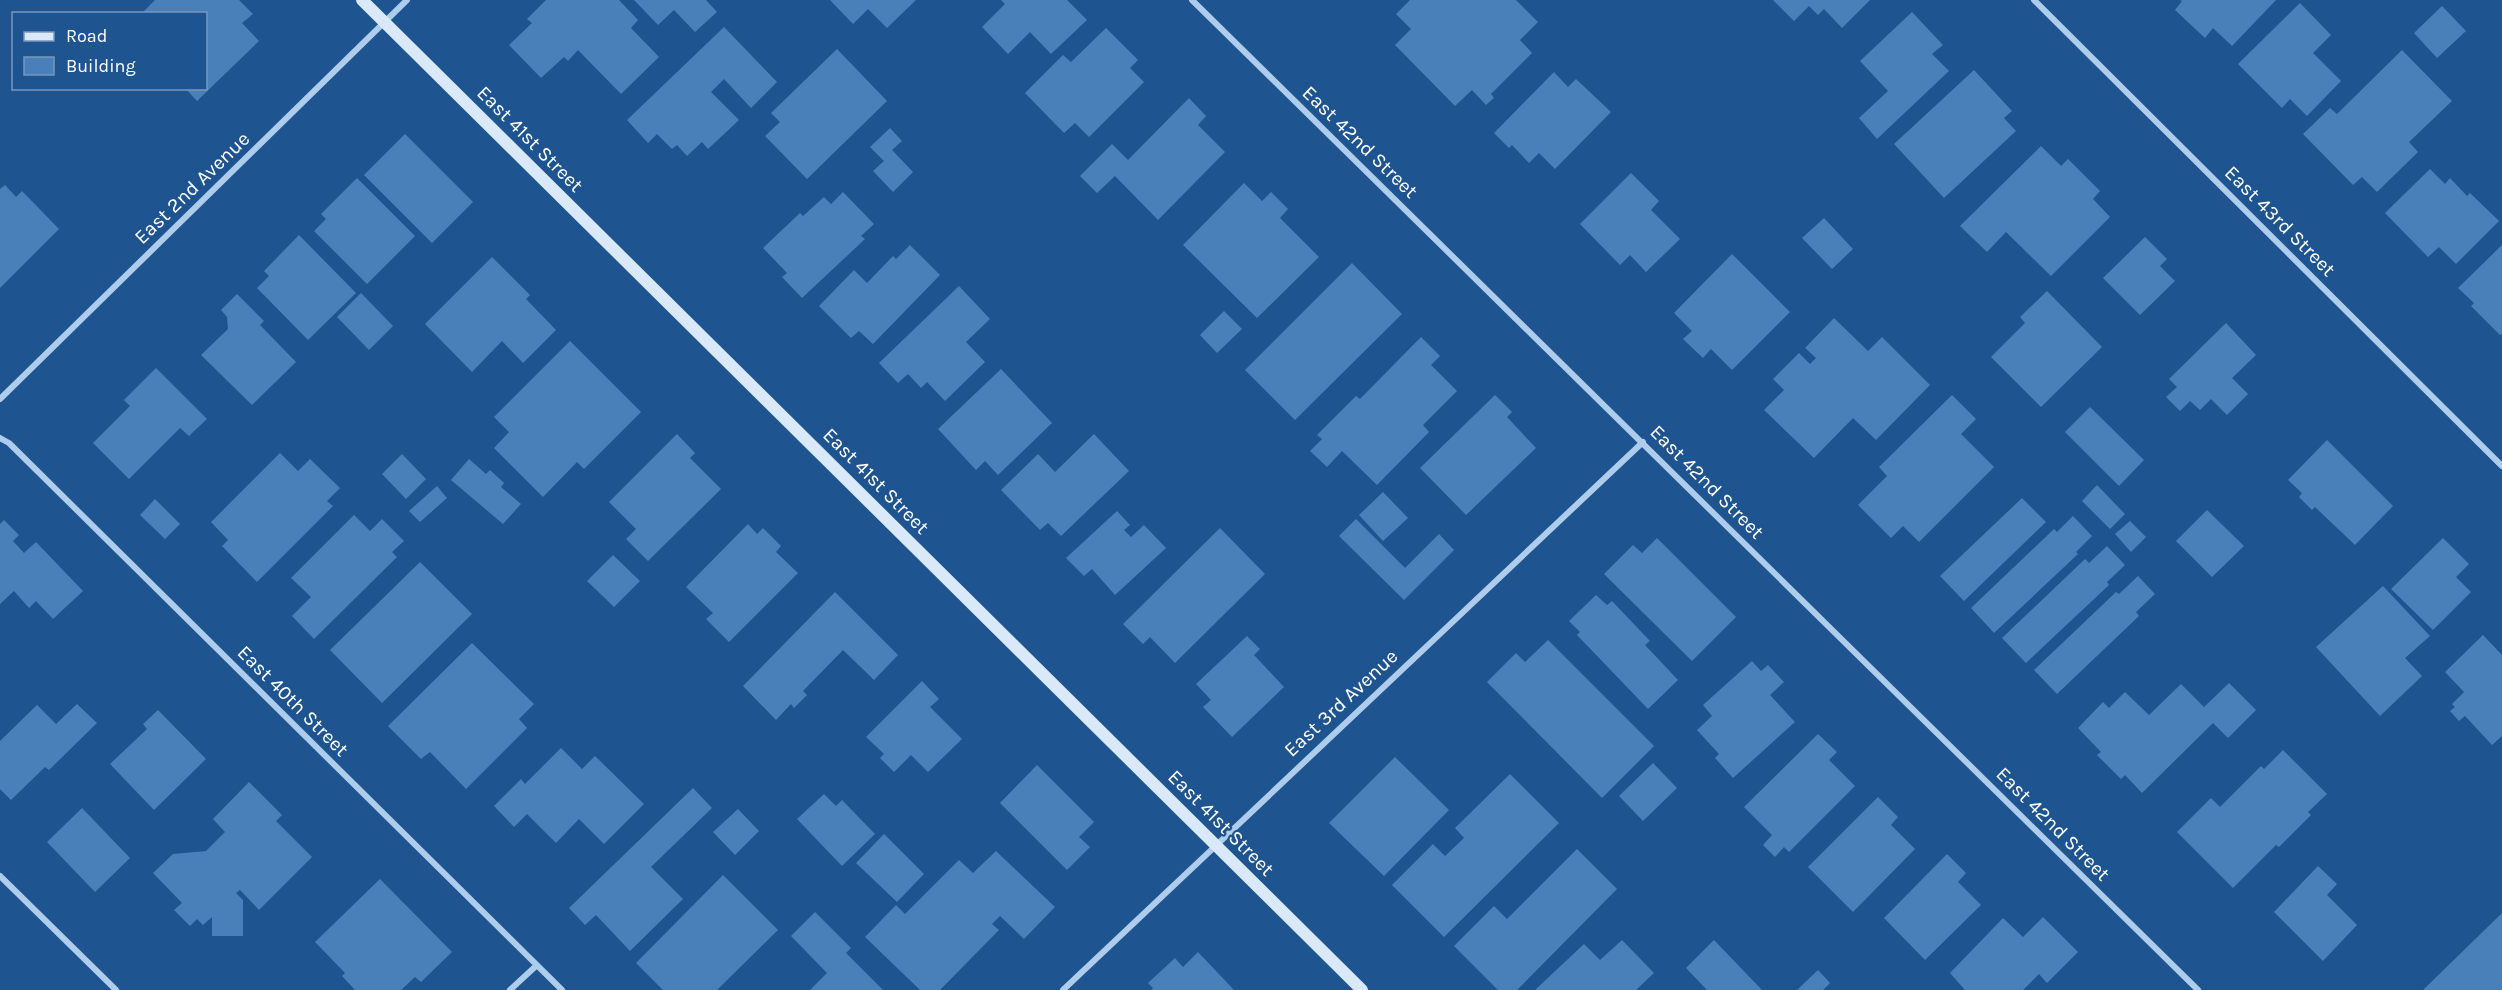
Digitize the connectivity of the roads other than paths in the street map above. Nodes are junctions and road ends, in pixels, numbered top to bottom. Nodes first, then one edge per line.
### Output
1 (362, 0) edge
2 (407, 0) edge
3 (1192, 0) edge
4 (2034, 0) edge
5 (384, 22) junction
6 (0, 399) edge
7 (0, 438) edge
8 (1643, 442) junction
9 (2502, 466) edge
10 (1216, 844) junction
11 (0, 876) edge
12 (537, 965) junction
13 (116, 990) edge
14 (510, 990) edge
15 (562, 990) edge
16 (1063, 990) edge
17 (1362, 990) edge
18 (2198, 990) edge

1 - 5 street, East 41st Street
2 - 5 street, East 2nd Avenue
3 - 8 street, East 42nd Street
4 - 9 street, East 43rd Street
5 - 6 street, East 2nd Avenue
5 - 10 street, East 41st Street
7 - 12 street, East 40th Street
8 - 10 street, East 3rd Avenue
8 - 18 street, East 42nd Street
10 - 16 street, East 3rd Avenue
10 - 17 street, East 41st Street
11 - 13 street
12 - 14 street
12 - 15 street, East 40th Street

